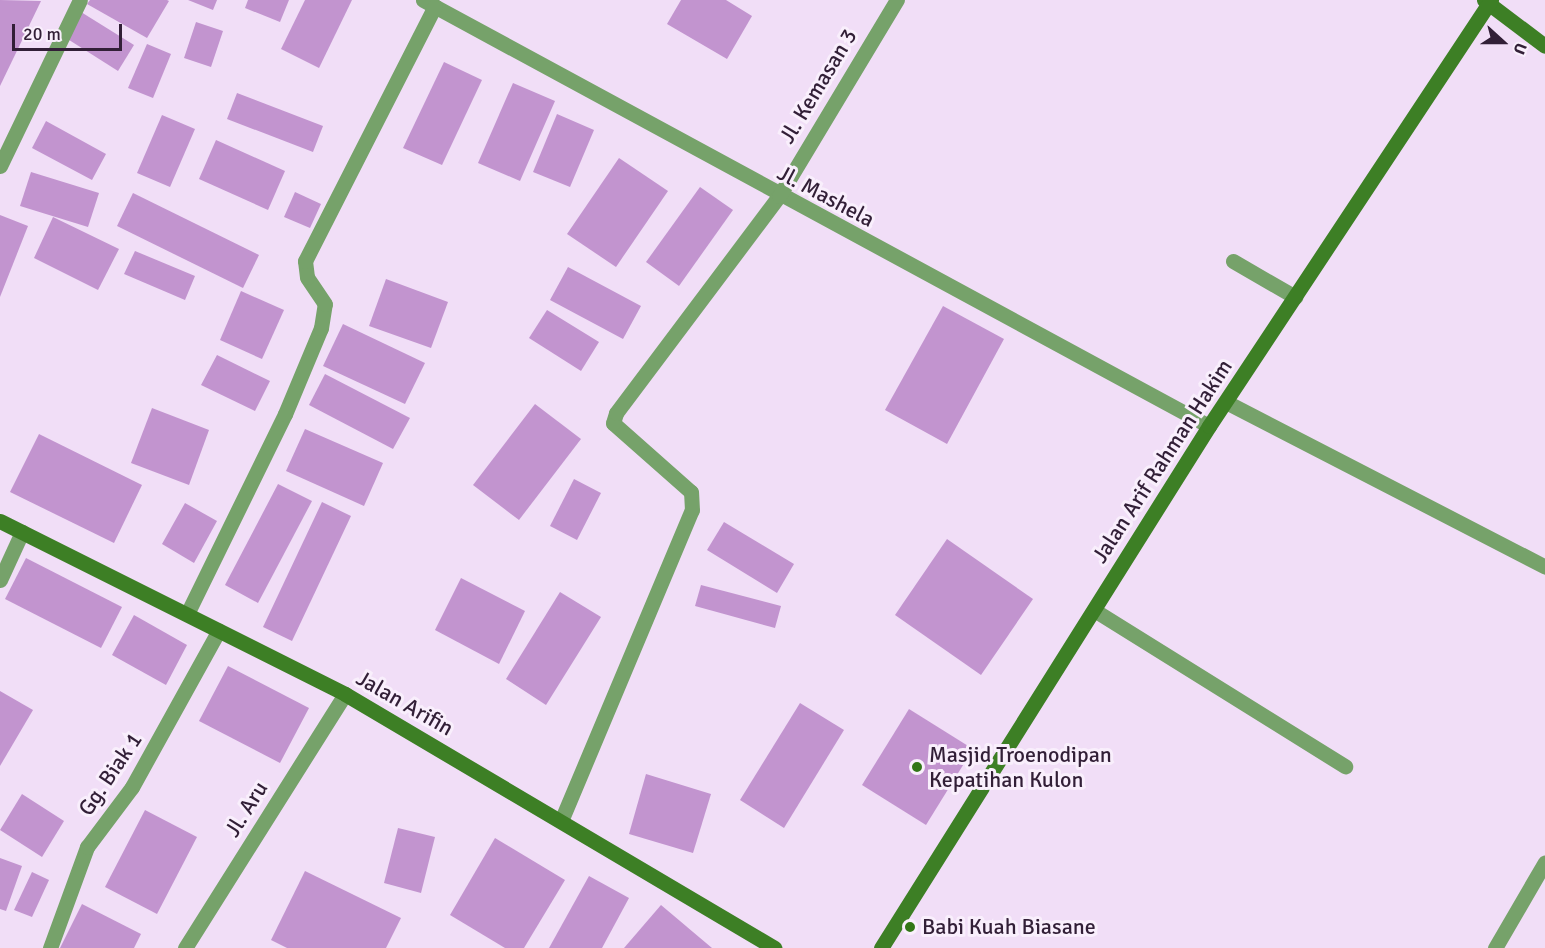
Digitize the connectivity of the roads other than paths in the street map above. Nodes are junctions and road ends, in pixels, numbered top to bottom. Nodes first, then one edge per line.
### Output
1 (80, 0) edge
2 (897, 0) edge
3 (1488, 1) edge
4 (429, 3) edge
5 (1545, 46) edge
6 (0, 166) edge
7 (779, 196) junction
8 (1233, 261) dead end
9 (1295, 297) junction
10 (1226, 402) junction
11 (1209, 426) junction
12 (0, 521) edge
13 (22, 532) junction
14 (1545, 567) edge
15 (0, 580) edge
16 (1094, 610) junction
17 (187, 614) junction
18 (219, 630) junction
19 (345, 694) junction
20 (1345, 766) dead end
21 (561, 821) junction
22 (1545, 862) edge
23 (50, 948) edge
24 (185, 948) edge
25 (775, 948) edge
26 (881, 948) edge
27 (1495, 948) edge

1 - 6 street
2 - 7 street, Jl. Kemasan 3
3 - 5 main road
3 - 9 main road, Jalan Arif Rahman Hakim
4 - 7 street, Jl. Mashela
4 - 17 street
7 - 11 street, Jl. Mashela
7 - 21 street, Jl. Kemasan 3
8 - 9 street
9 - 10 main road, Jalan Arif Rahman Hakim
10 - 11 main road, Jalan Arif Rahman Hakim
10 - 14 street
11 - 16 main road, Jalan Arif Rahman Hakim
12 - 13 main road, Jalan Arifin
13 - 15 street
13 - 17 main road, Jalan Arifin
16 - 20 street
16 - 26 main road, Jalan Arif Rahman Hakim
17 - 18 main road, Jalan Arifin
18 - 19 main road, Jalan Arifin
18 - 23 street, Gg. Biak 1
19 - 21 main road, Jalan Arifin
19 - 24 street, Jl. Aru
21 - 25 main road, Jalan Arifin
22 - 27 street

